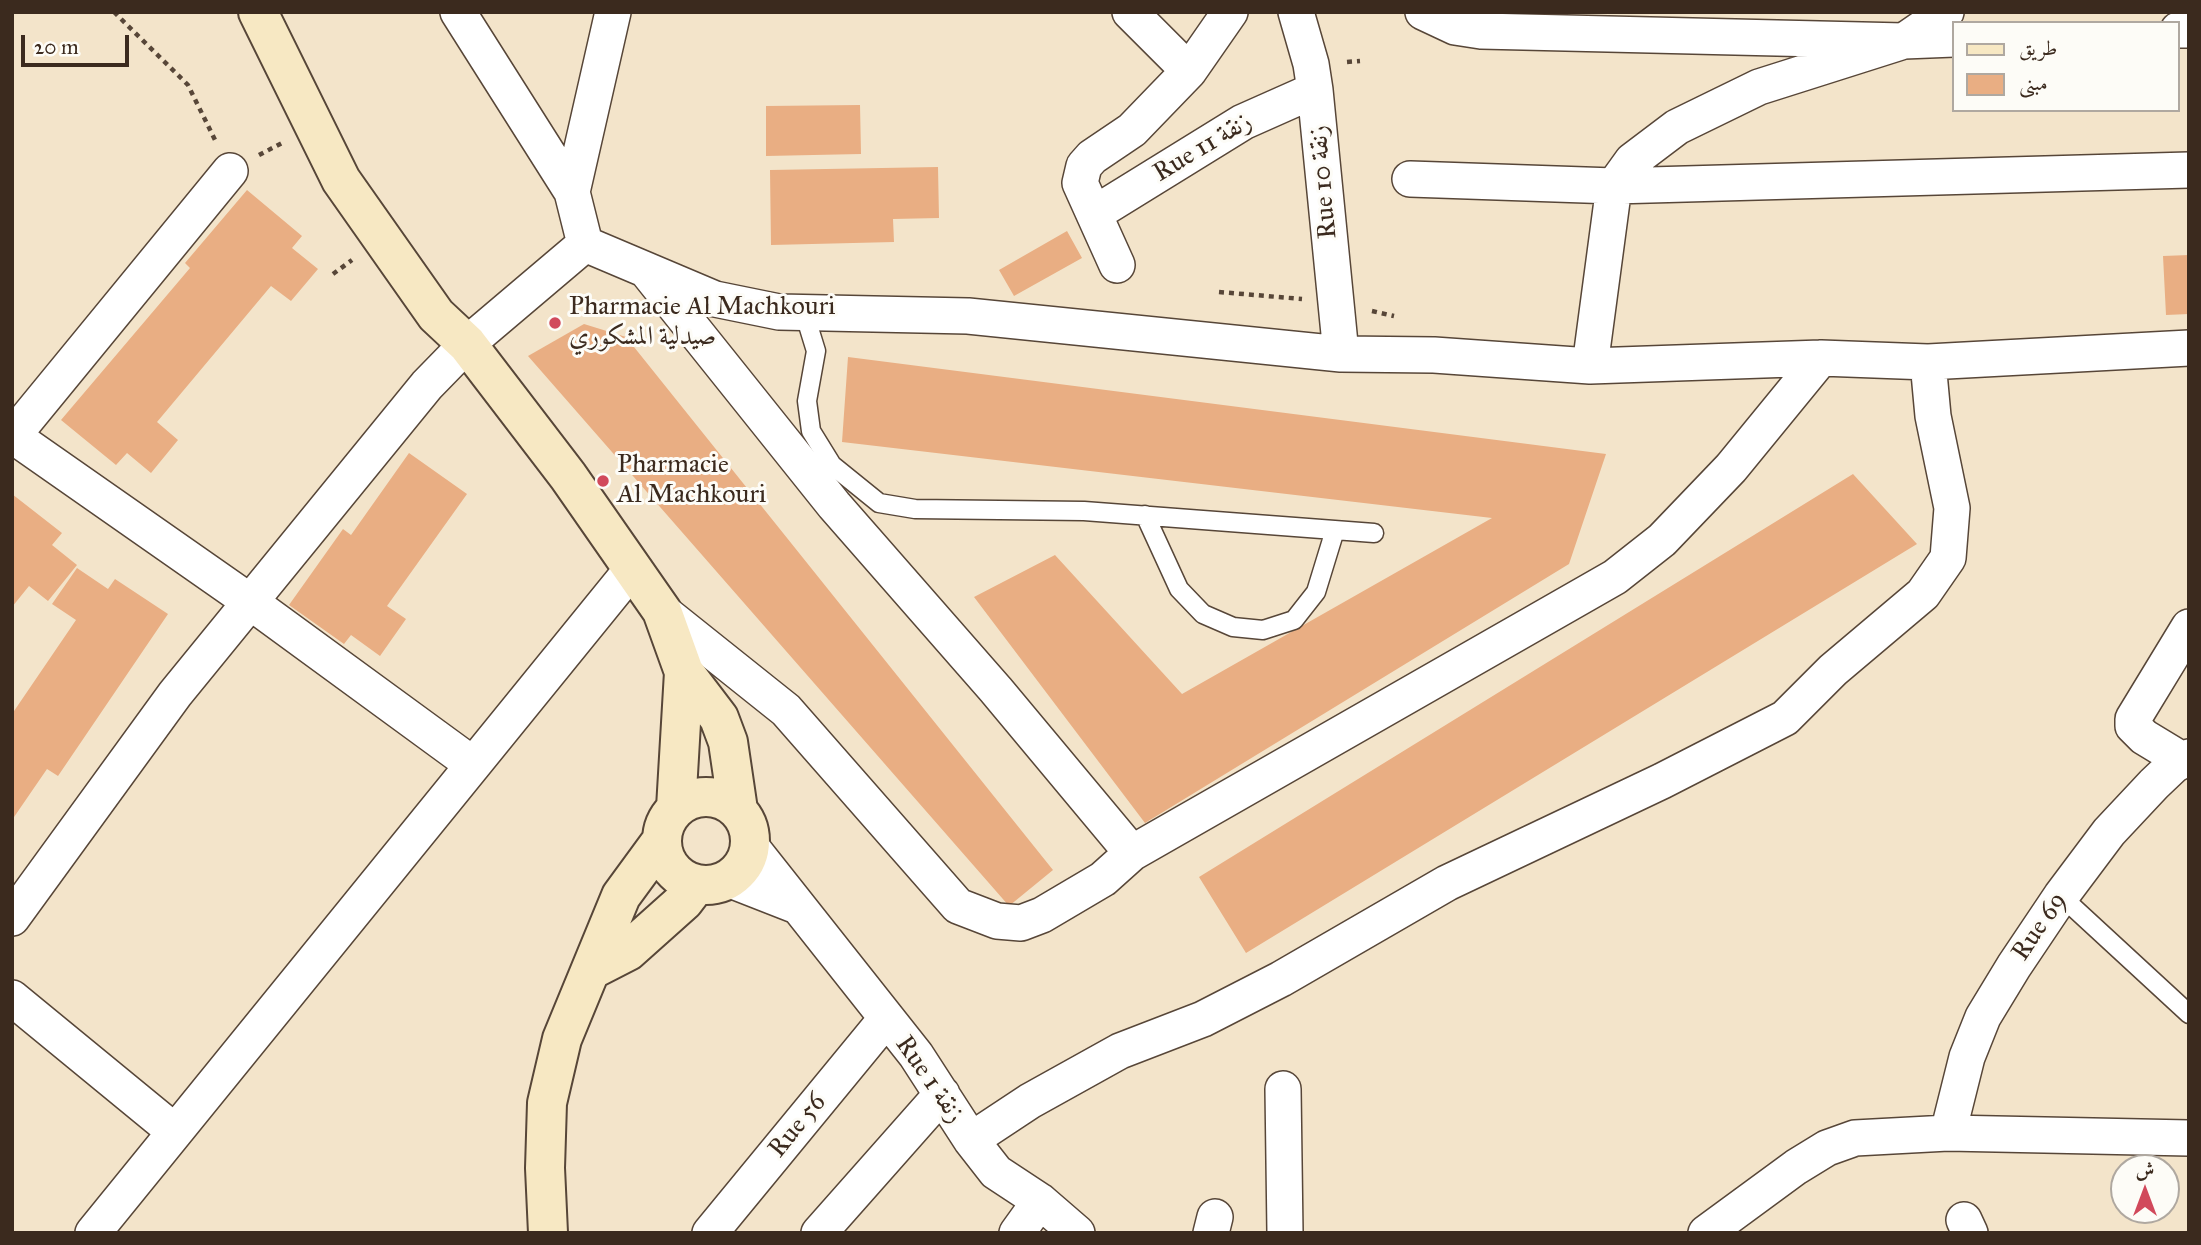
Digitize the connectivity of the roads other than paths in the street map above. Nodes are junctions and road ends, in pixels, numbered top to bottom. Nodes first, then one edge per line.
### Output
1 (258, 12) edge
2 (458, 12) edge
3 (613, 12) edge
4 (1230, 12) edge
5 (1296, 12) edge
6 (1423, 12) edge
7 (1947, 12) edge
8 (1133, 13) edge
9 (1677, 24) edge
10 (1952, 39) edge
11 (1905, 41) junction
12 (1189, 71) junction
13 (1315, 90) junction
14 (2189, 170) edge
15 (230, 171) road end
16 (1410, 179) dead end
17 (1614, 186) junction
18 (572, 192) junction
19 (1094, 214) junction
20 (585, 244) junction
21 (1117, 265) dead end
22 (645, 269) junction
23 (804, 312) junction
24 (467, 344) junction
25 (2189, 348) edge
26 (1341, 354) junction
27 (1821, 358) junction
28 (1927, 362) junction
29 (1590, 366) junction
30 (13, 436) edge
31 (1145, 515) junction
32 (1335, 530) junction
33 (1374, 533) dead end
34 (633, 568) junction
35 (249, 601) junction
36 (662, 611) junction
37 (2189, 627) edge
38 (684, 672) junction
39 (2185, 759) edge
40 (472, 764) junction
41 (669, 824) junction
42 (743, 827) junction
43 (1132, 853) junction
44 (713, 881) junction
45 (2061, 896) junction
46 (800, 908) junction
47 (12, 918) edge
48 (592, 970) junction
49 (12, 998) edge
50 (2189, 1014) edge
51 (886, 1019) junction
52 (1283, 1089) dead end
53 (942, 1094) junction
54 (174, 1131) junction
55 (1948, 1133) junction
56 (2189, 1138) edge
57 (971, 1140) junction
58 (1040, 1200) junction
59 (93, 1233) edge
60 (548, 1233) edge
61 (710, 1233) edge
62 (819, 1233) edge
63 (1017, 1233) edge
64 (1077, 1233) edge
65 (1285, 1233) edge
66 (1706, 1233) edge

1 - 24 street
2 - 18 street
3 - 18 street
4 - 12 street
5 - 13 street, Rue 10 زنقة
6 - 9 street
7 - 11 street
8 - 12 street
9 - 11 street
10 - 11 street
11 - 17 street
12 - 19 street
13 - 19 street, Rue 11 زنقة
13 - 26 street, Rue 10 زنقة
14 - 17 street
15 - 30 street
16 - 17 street
17 - 29 street
18 - 20 street
19 - 21 street
20 - 22 street
20 - 24 street
22 - 23 street
22 - 43 street
23 - 26 street
23 - 31 lane
24 - 34 street
24 - 35 street
25 - 28 street
26 - 29 street
27 - 28 street
27 - 29 street
27 - 43 street
28 - 57 street
30 - 35 street
31 - 32 lane
31 - 32 lane
32 - 33 lane
34 - 36 street
34 - 40 street
35 - 40 street
35 - 47 street
36 - 38 street
36 - 43 street
37 - 39 street
38 - 41 street
38 - 42 street
39 - 45 street, Rue 69
40 - 54 street
41 - 42 street
41 - 44 street
41 - 48 street
42 - 44 street
42 - 46 street, Rue 1 زنقة
44 - 46 street
44 - 48 street
45 - 50 lane
45 - 55 street, Rue 69
46 - 51 street, Rue 1 زنقة
48 - 60 street
49 - 54 street
51 - 53 street, Rue 1 زنقة
51 - 61 street, Rue 56
52 - 65 street
53 - 57 street, Rue 1 زنقة
53 - 62 street
54 - 59 street
55 - 56 street
55 - 66 street
57 - 58 street, Rue 1 زنقة
58 - 63 street
58 - 64 street, Rue 1 زنقة

